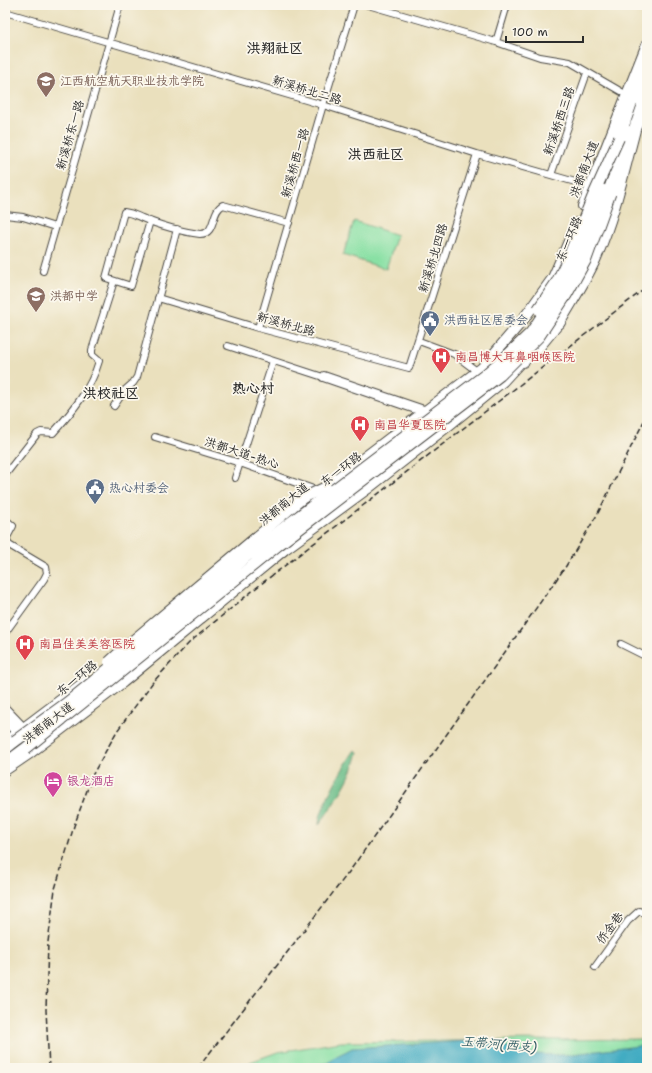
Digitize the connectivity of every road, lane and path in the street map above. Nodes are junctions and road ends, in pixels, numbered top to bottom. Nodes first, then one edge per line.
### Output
1 (120, 5) edge
2 (354, 5) edge
3 (368, 5) edge
4 (507, 5) edge
5 (5, 12) edge
6 (496, 42) junction
7 (109, 43) junction
8 (647, 44) edge
9 (647, 58) edge
10 (587, 73) junction
11 (647, 83) edge
12 (647, 94) edge
13 (627, 95) junction
14 (323, 105) junction
15 (636, 124) junction
16 (619, 138) junction
17 (477, 154) junction
18 (551, 176) junction
19 (591, 187) junction
20 (602, 190) junction
21 (5, 215) edge
22 (150, 221) junction
23 (289, 222) junction
24 (55, 227) junction
25 (177, 229) junction
26 (43, 271) dead end
27 (114, 281) junction
28 (158, 298) junction
29 (559, 323) joint
30 (258, 328) junction
31 (419, 341) junction
32 (228, 346) dead end
33 (273, 361) junction
34 (409, 368) joint
35 (480, 370) junction
36 (503, 381) junction
37 (114, 406) dead end
38 (425, 412) junction
39 (155, 437) dead end
40 (240, 463) junction
41 (6, 472) edge
42 (235, 478) dead end
43 (323, 489) junction
44 (5, 519) edge
45 (5, 632) edge
46 (621, 644) dead end
47 (647, 657) edge
48 (67, 703) junction
49 (5, 708) edge
50 (5, 720) edge
51 (20, 730) junction
52 (5, 742) edge
53 (40, 745) junction
54 (5, 749) edge
55 (30, 753) junction
56 (5, 764) edge
57 (5, 770) edge
58 (647, 914) edge
59 (595, 967) dead end

1 - 7 street, 新溪桥东一路
2 - 14 street, 新溪桥西一路
3 - 6 street
4 - 6 street
5 - 7 street, 新溪桥北二路
6 - 10 street
7 - 14 street, 新溪桥北二路
7 - 24 street, 新溪桥东一路
8 - 13 main road, 洪都南大道
9 - 16 highway, 东一环路
10 - 13 street
10 - 18 street, 新溪桥西三路
11 - 36 main road, 洪都南大道
12 - 15 highway, 东一环路
13 - 19 main road, 洪都南大道
14 - 17 street, 新溪桥北二路
14 - 23 street, 新溪桥西一路
15 - 29 highway
15 - 56 highway, 东一环路, bridge
16 - 20 highway, 东一环路, bridge
16 - 35 main road, bridge
17 - 18 street, 新溪桥北二路
17 - 31 street, 新溪桥北四路
18 - 19 street, 新溪桥北二路
19 - 20 street, 新溪桥北二路
19 - 35 main road, 洪都南大道
20 - 48 highway, 东一环路, bridge
21 - 24 street
22 - 25 street
22 - 27 street
22 - 27 street
23 - 25 street
23 - 30 street, 新溪桥西一路
24 - 26 street, 新溪桥东一路
25 - 28 street
27 - 41 street
28 - 30 street, 新溪桥北路
28 - 37 street
29 - 36 main road
30 - 34 street, 新溪桥北路
31 - 34 street, 新溪桥北四路
31 - 35 street
32 - 33 street
33 - 38 street
33 - 40 street
35 - 38 main road, 洪都南大道
36 - 53 main road, 洪都南大道
38 - 43 main road, 洪都南大道
39 - 40 street, 洪都大道-热心
40 - 42 street
40 - 43 street, 洪都大道-热心
43 - 48 main road, bridge
43 - 51 main road, 洪都南大道
44 - 45 street
46 - 47 street
48 - 54 highway, 东一环路, bridge
49 - 51 street
50 - 51 street
51 - 52 main road, 洪都南大道
51 - 53 street
51 - 55 street
53 - 55 main road, 洪都南大道
55 - 57 main road, 洪都南大道
58 - 59 street, 侨金巷

